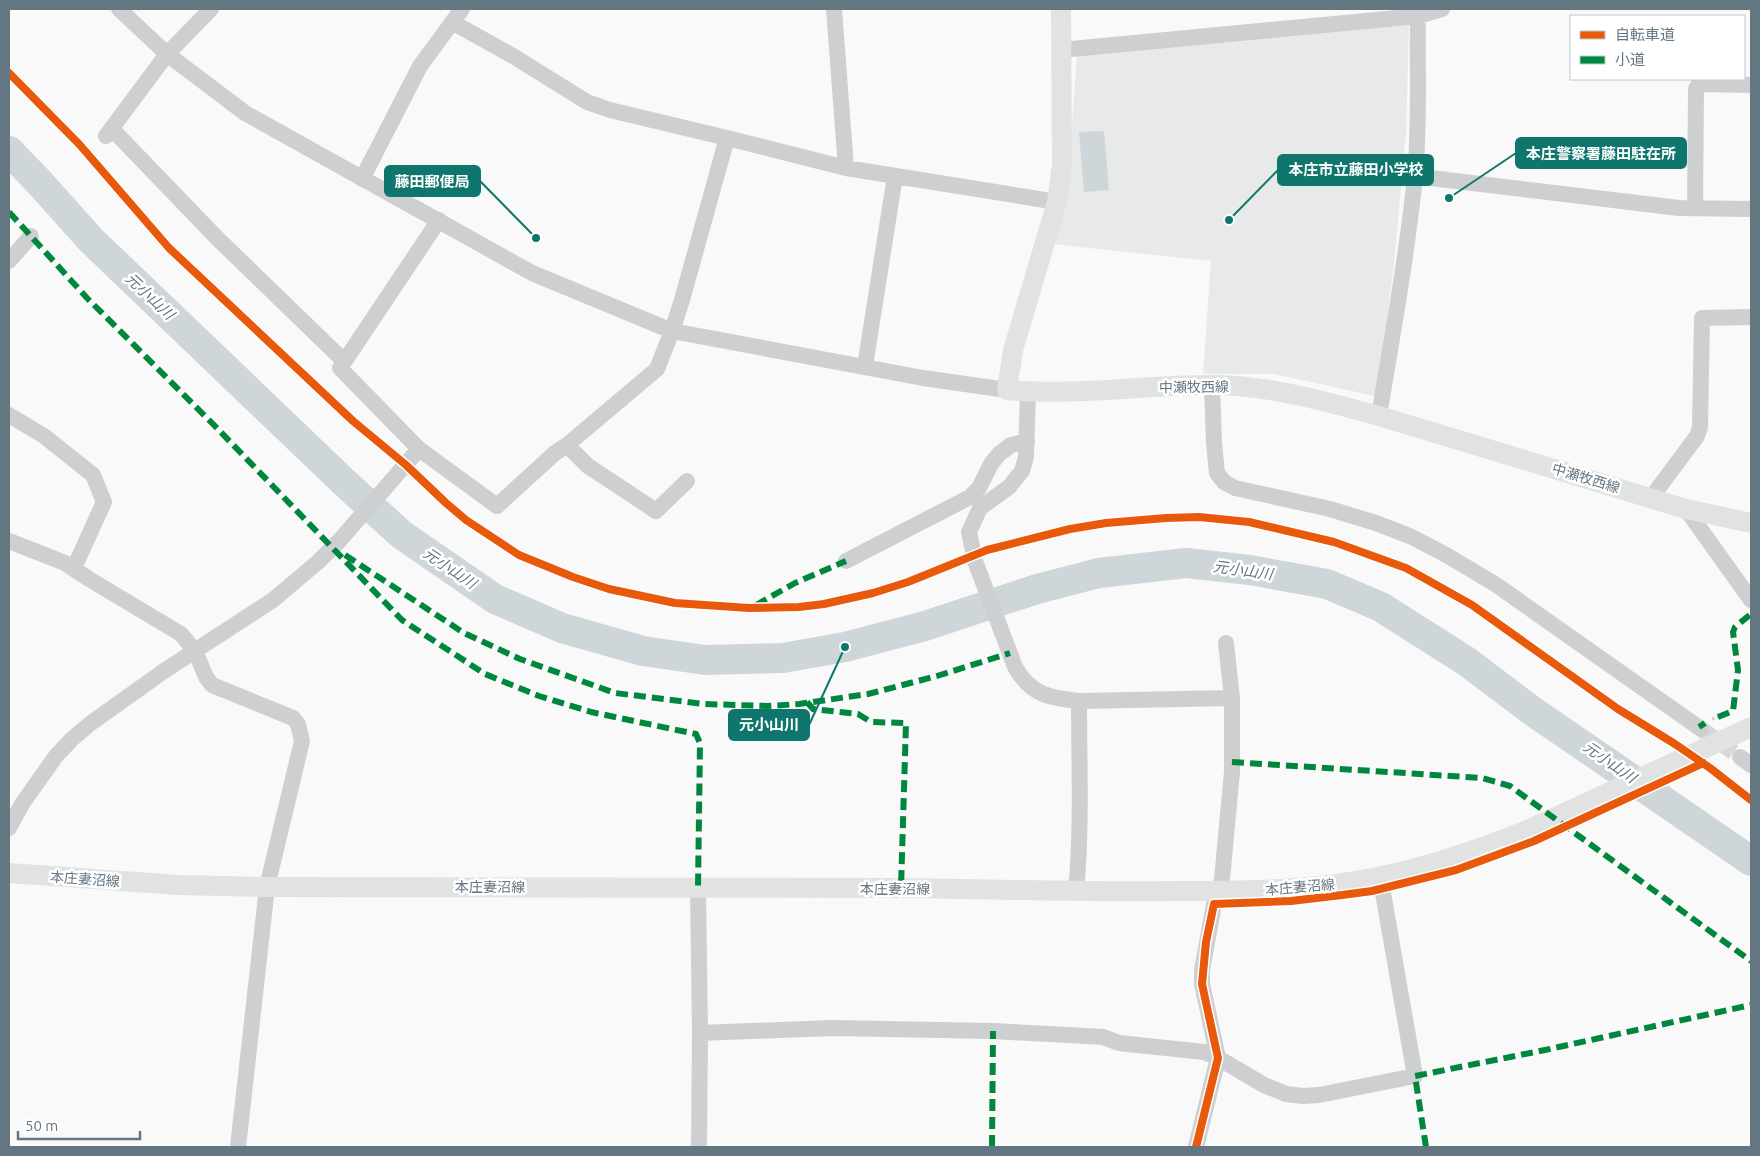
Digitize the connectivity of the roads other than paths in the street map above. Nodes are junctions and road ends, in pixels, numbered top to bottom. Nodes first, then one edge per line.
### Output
1 (119, 9) edge
2 (211, 9) edge
3 (834, 9) edge
4 (1060, 9) edge
5 (1442, 9) edge
6 (1420, 12) edge
7 (457, 15) edge
8 (1061, 50) junction
9 (167, 54) junction
10 (1751, 85) edge
11 (727, 138) junction
12 (846, 168) junction
13 (894, 176) junction
14 (1414, 176) junction
15 (362, 179) junction
16 (1057, 202) junction
17 (1695, 208) junction
18 (1751, 209) edge
19 (439, 220) junction
20 (31, 236) dead end
21 (9, 261) edge
22 (1751, 317) edge
23 (672, 331) junction
24 (344, 361) junction
25 (865, 366) junction
26 (1212, 385) junction
27 (1007, 390) junction
28 (1028, 392) junction
29 (9, 415) edge
30 (1379, 416) junction
31 (1027, 441) junction
32 (567, 445) junction
33 (419, 449) junction
34 (687, 481) dead end
35 (1651, 498) junction
36 (1686, 509) junction
37 (1751, 524) edge
38 (9, 541) edge
39 (846, 561) dead end
40 (74, 568) junction
41 (1751, 600) edge
42 (1226, 643) dead end
43 (195, 651) junction
44 (1232, 698) junction
45 (1079, 701) junction
46 (1751, 727) edge
47 (1701, 729) tunnel mouth
48 (9, 828) edge
49 (9, 873) edge
50 (1380, 876) junction
51 (267, 887) junction
52 (698, 888) junction
53 (1218, 891) junction
54 (1076, 892) junction
55 (700, 1033) junction
56 (1218, 1058) junction
57 (238, 1147) edge
58 (699, 1147) edge
59 (1196, 1147) edge

1 - 9 street
2 - 9 street
3 - 12 street
4 - 8 main road
5 - 6 street
6 - 8 street
6 - 14 street
7 - 11 street
7 - 15 street
8 - 16 main road
9 - 15 street
9 - 24 street
10 - 17 street
11 - 12 street
11 - 23 street
12 - 13 street
13 - 16 street
13 - 25 street
14 - 17 street
14 - 30 street
15 - 19 street
16 - 27 main road
17 - 18 street
19 - 23 street
19 - 24 street
20 - 21 street
22 - 35 street
23 - 25 street
23 - 32 street
24 - 33 street
25 - 27 street
26 - 28 main road, 中瀬牧西線
26 - 30 main road, 中瀬牧西線
26 - 47 street
27 - 28 main road, 中瀬牧西線
28 - 31 street
29 - 40 street
30 - 35 main road, 中瀬牧西線
31 - 39 street
31 - 45 street
32 - 33 street
32 - 34 street
33 - 43 street
35 - 36 main road, 中瀬牧西線
36 - 37 main road, 中瀬牧西線
36 - 41 street
38 - 40 street
40 - 43 street
42 - 44 street
43 - 48 street
43 - 51 street
44 - 45 street
44 - 53 street
45 - 54 street
46 - 50 main road, 本庄妻沼線
49 - 51 main road, 本庄妻沼線
50 - 53 main road, 本庄妻沼線
50 - 56 street
51 - 52 main road, 本庄妻沼線
51 - 57 street
52 - 54 main road, 本庄妻沼線
52 - 55 street
53 - 54 main road, 本庄妻沼線
53 - 56 street
55 - 56 street
55 - 58 street
56 - 59 street

